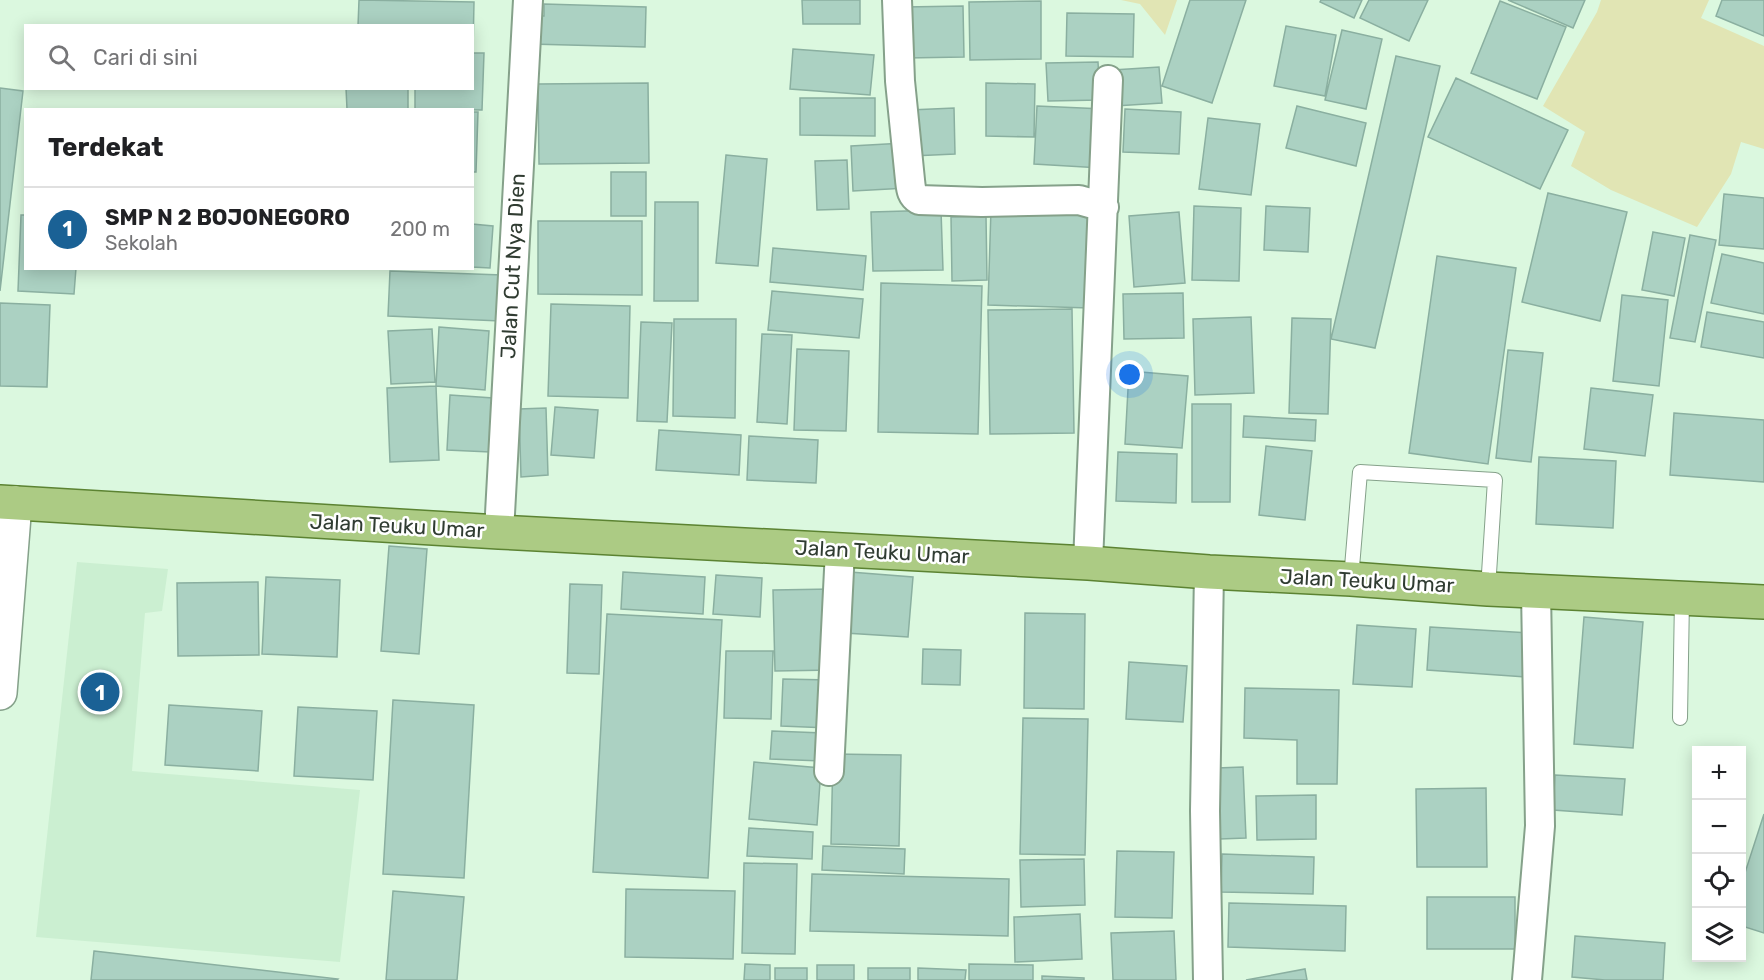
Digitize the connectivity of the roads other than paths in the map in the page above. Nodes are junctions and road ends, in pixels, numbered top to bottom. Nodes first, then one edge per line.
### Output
1 (528, 0) edge
2 (897, 0) edge
3 (1108, 80) dead end
4 (1104, 207) junction
5 (8, 503) edge
6 (499, 532) junction
7 (840, 550) junction
8 (1088, 563) junction
9 (1209, 572) junction
10 (1351, 579) junction
11 (1488, 589) junction
12 (1536, 591) junction
13 (1682, 598) junction
14 (1764, 602) edge
15 (0, 693) edge
16 (1680, 717) dead end
17 (829, 771) dead end
18 (1208, 980) edge
19 (1527, 980) edge

1 - 6 street, Jalan Cut Nya Dien
2 - 4 street
3 - 4 street
4 - 8 street
5 - 6 main road, Jalan Teuku Umar
5 - 15 street
6 - 7 main road, Jalan Teuku Umar
7 - 8 main road, Jalan Teuku Umar
7 - 17 street
8 - 9 main road, Jalan Teuku Umar
9 - 10 main road, Jalan Teuku Umar
9 - 18 street
10 - 11 main road, Jalan Teuku Umar
10 - 11 lane
11 - 12 main road, Jalan Teuku Umar
12 - 13 main road, Jalan Teuku Umar
12 - 19 street
13 - 14 main road, Jalan Teuku Umar
13 - 16 lane

